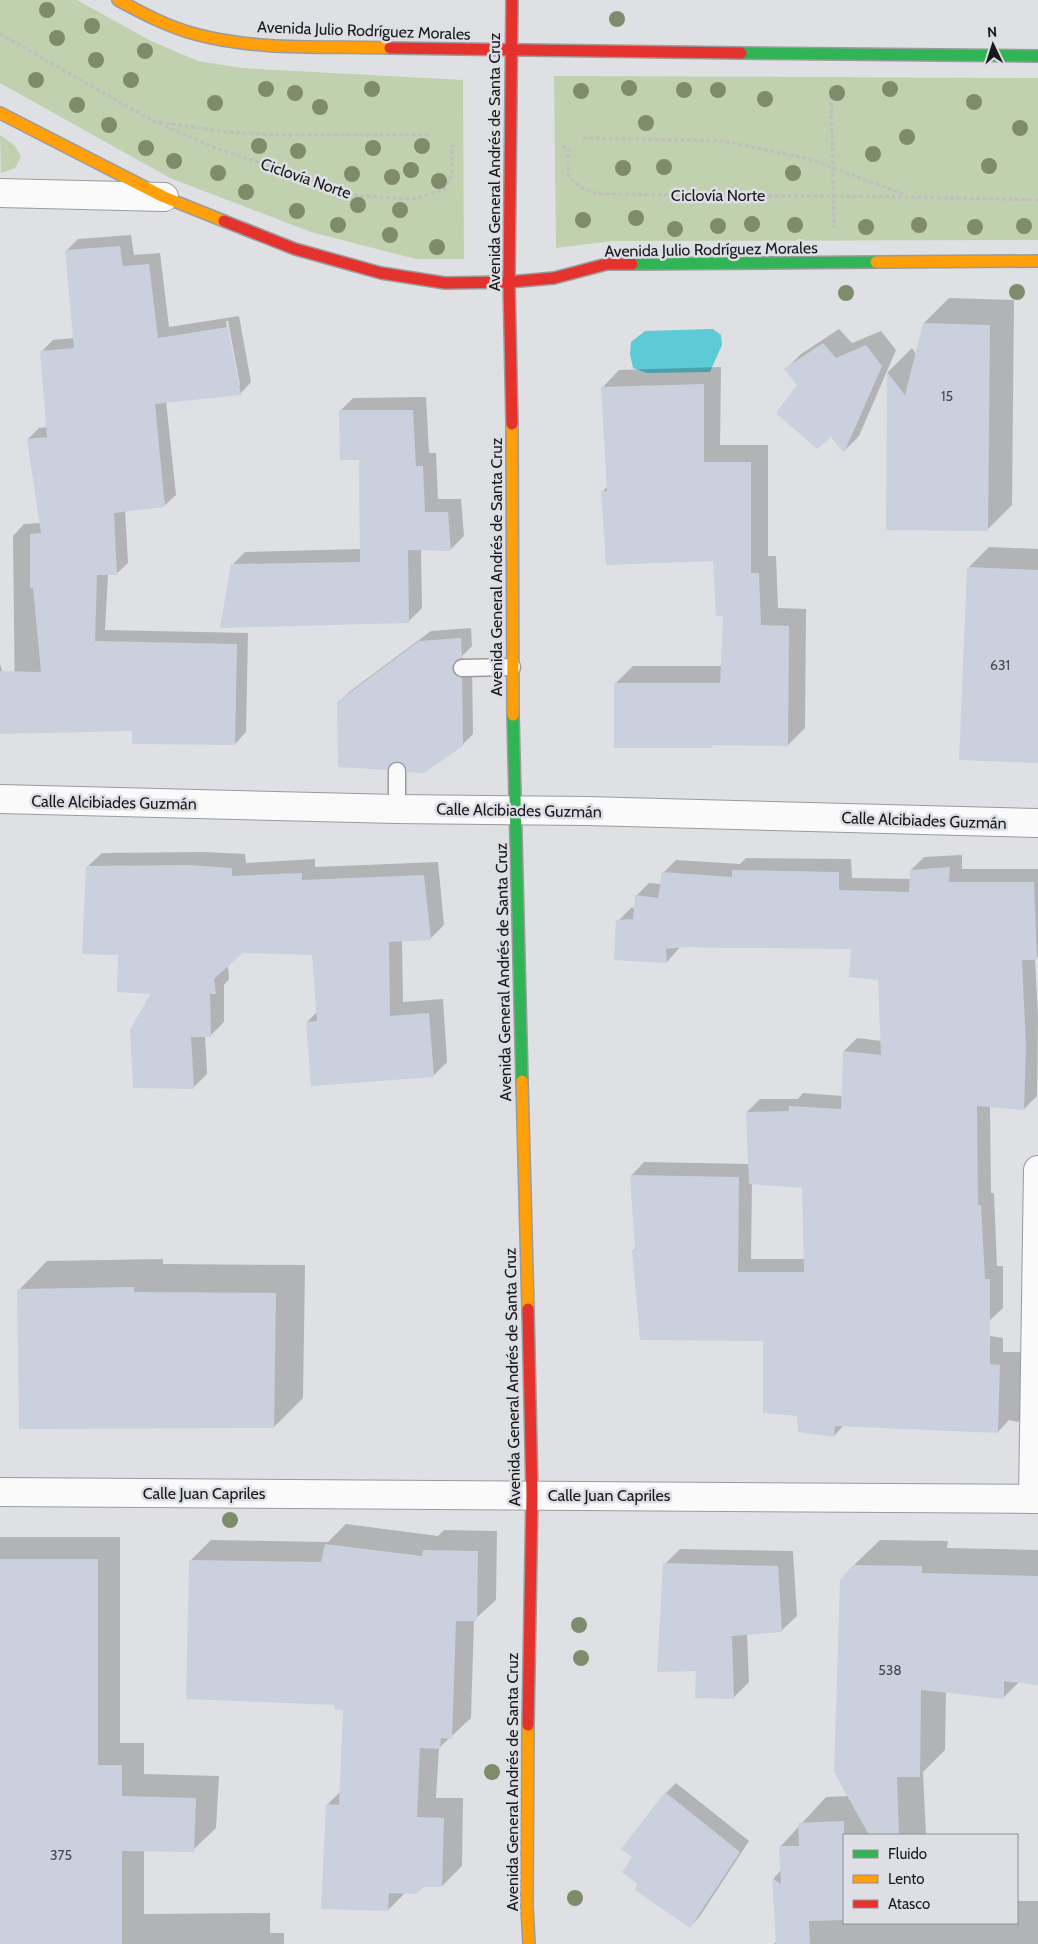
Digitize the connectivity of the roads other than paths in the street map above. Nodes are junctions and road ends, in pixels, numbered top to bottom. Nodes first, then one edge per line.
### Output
1 (118, 0) edge
2 (512, 0) edge
3 (511, 50) junction
4 (1038, 56) edge
5 (0, 113) edge
6 (0, 193) edge
7 (164, 197) junction
8 (1038, 261) edge
9 (509, 282) junction
10 (512, 667) junction
11 (462, 668) dead end
12 (397, 771) dead end
13 (0, 799) edge
14 (397, 809) junction
15 (515, 809) junction
16 (1038, 823) edge
17 (1038, 1170) edge
18 (0, 1492) edge
19 (532, 1495) junction
20 (1035, 1499) edge
21 (528, 1944) edge

1 - 3 main road, Avenida Julio Rodríguez Morales
2 - 3 main road, Avenida General Andrés de Santa Cruz
3 - 4 main road, Avenida Julio Rodríguez Morales
3 - 9 main road, Avenida General Andrés de Santa Cruz
5 - 7 main road, Avenida Julio Rodríguez Morales
6 - 7 street
7 - 9 main road, Avenida Julio Rodríguez Morales
8 - 9 main road, Avenida Julio Rodríguez Morales
9 - 10 main road, Avenida General Andrés de Santa Cruz
10 - 11 lane
10 - 15 main road, Avenida General Andrés de Santa Cruz
12 - 14 lane
13 - 14 street, Calle Alcibiades Guzmán
14 - 15 street, Calle Alcibiades Guzmán
15 - 16 street, Calle Alcibiades Guzmán
15 - 19 main road, Avenida General Andrés de Santa Cruz
17 - 20 street
18 - 19 street, Calle Juan Capriles
19 - 20 street, Calle Juan Capriles
19 - 21 main road, Avenida General Andrés de Santa Cruz

